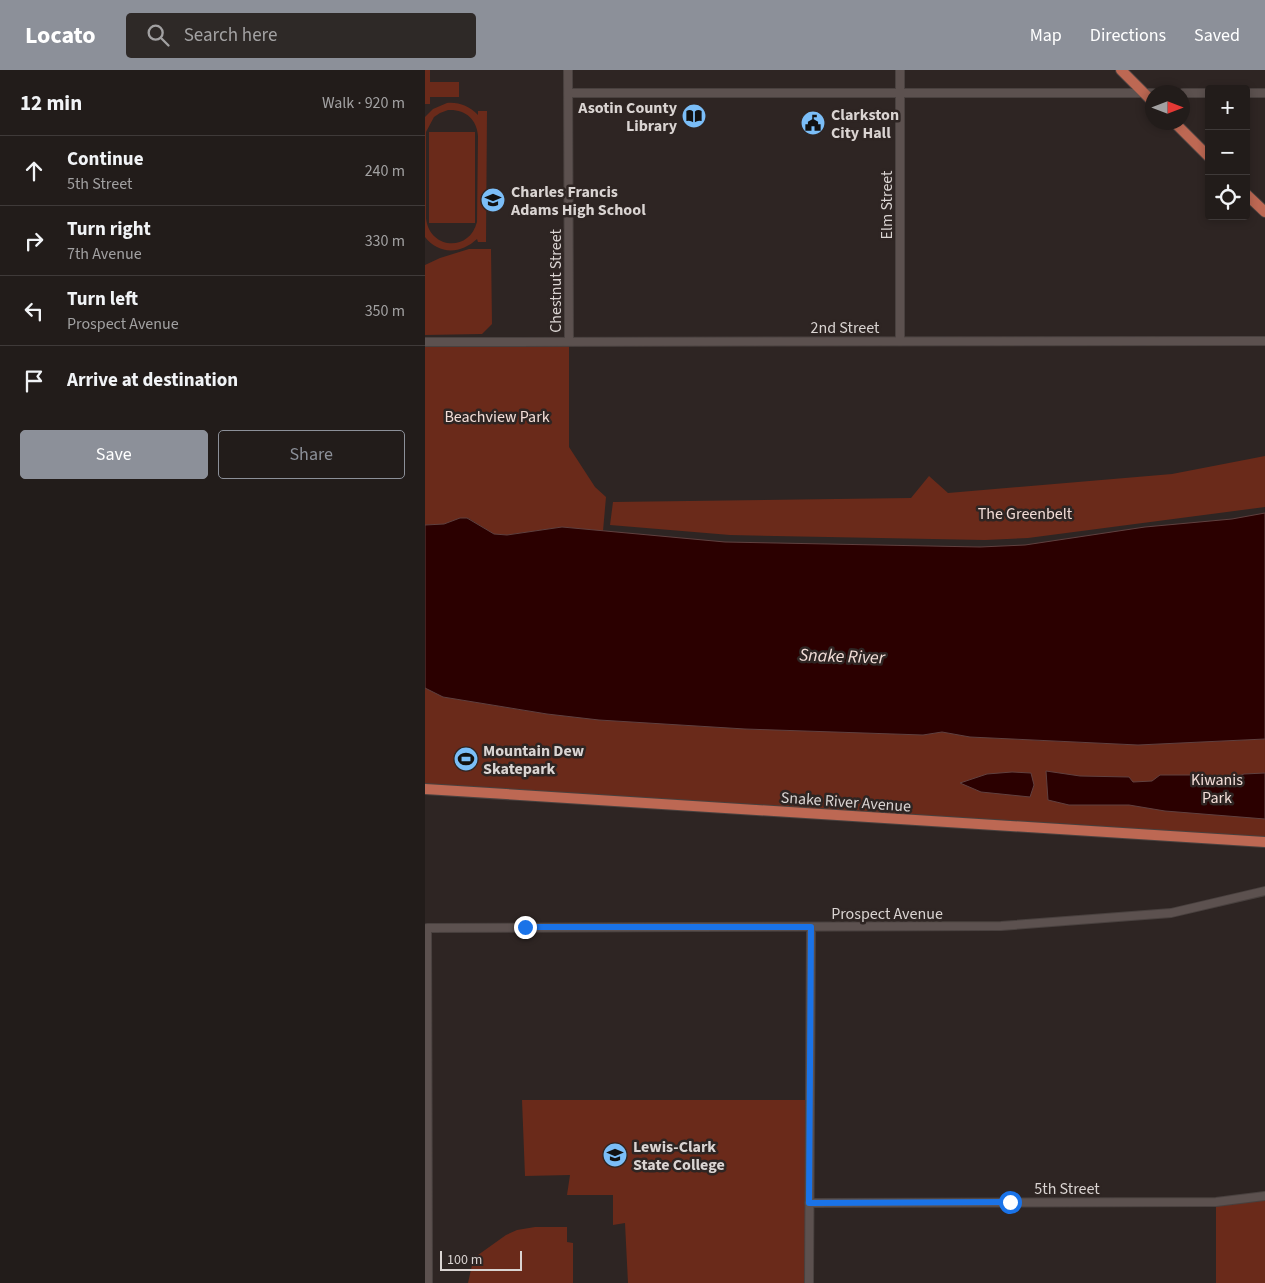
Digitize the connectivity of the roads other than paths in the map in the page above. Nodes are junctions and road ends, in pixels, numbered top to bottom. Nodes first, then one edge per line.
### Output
1 (568, 70) edge
2 (900, 70) edge
3 (1121, 70) edge
4 (1145, 90) edge
5 (1190, 92) edge
6 (1205, 92) edge
7 (1250, 92) edge
8 (568, 93) junction
9 (900, 93) junction
10 (1145, 93) edge
11 (1265, 93) edge
12 (1182, 130) edge
13 (1205, 153) edge
14 (1250, 198) edge
15 (1265, 212) edge
16 (900, 341) junction
17 (1265, 341) edge
18 (425, 342) edge
19 (569, 342) junction
20 (425, 789) edge
21 (1265, 842) edge
22 (1265, 891) edge
23 (811, 927) junction
24 (1265, 1196) edge
25 (809, 1203) junction
26 (428, 1283) edge
27 (809, 1283) edge

1 - 8 street, Chestnut Street
2 - 9 street, Elm Street
3 - 4 main road
5 - 6 street
7 - 11 street
8 - 9 street
8 - 19 street, Chestnut Street
9 - 10 street
9 - 16 street, Elm Street
12 - 13 main road
14 - 15 main road
16 - 17 street, 2nd Street
16 - 19 street, 2nd Street
18 - 19 street, 2nd Street
20 - 21 main road, Snake River Avenue
22 - 23 street, Prospect Avenue
23 - 25 street
23 - 26 street, Prospect Avenue
24 - 25 street, 5th Street
25 - 27 street

